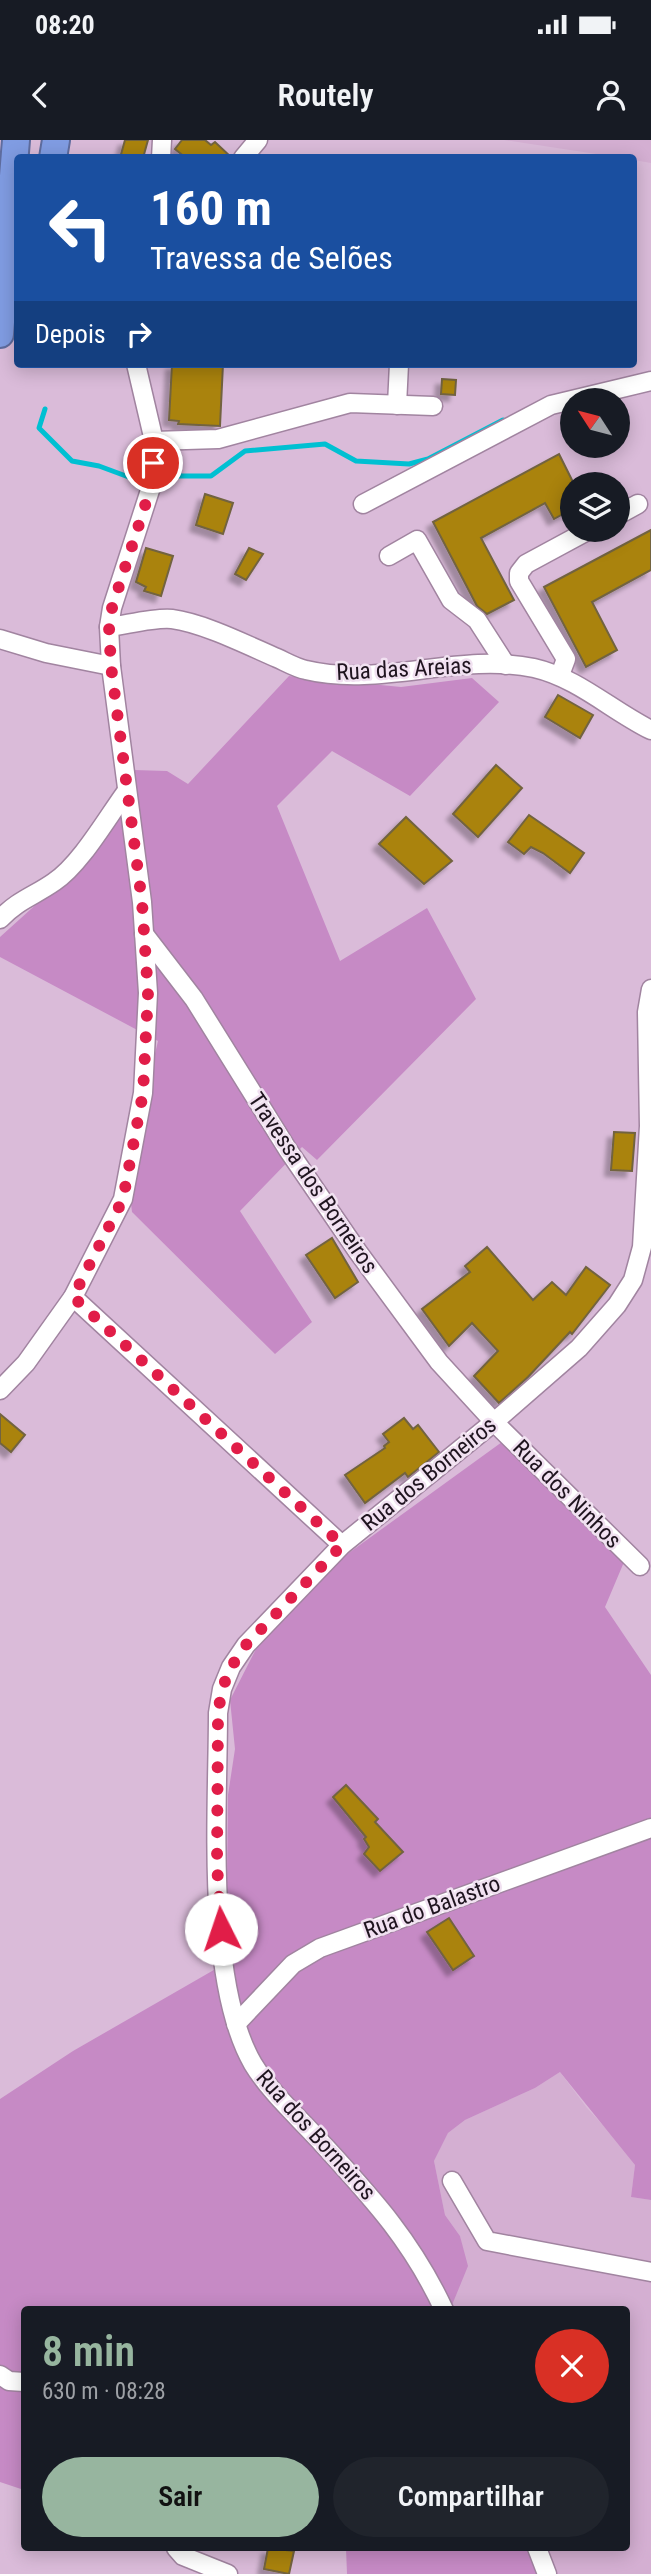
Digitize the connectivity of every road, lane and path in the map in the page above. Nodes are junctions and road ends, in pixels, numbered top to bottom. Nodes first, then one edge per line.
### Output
1 (258, 140) edge
2 (246, 154) edge
3 (14, 164) edge
4 (14, 306) edge
5 (0, 336) edge
6 (137, 368) edge
7 (400, 368) edge
8 (651, 381) edge
9 (397, 405) junction
10 (433, 407) dead end
11 (153, 441) junction
12 (363, 504) dead end
13 (638, 505) dead end
14 (630, 509) edge
15 (567, 542) edge
16 (389, 556) dead end
17 (109, 627) junction
18 (8, 641) edge
19 (506, 665) junction
20 (111, 666) junction
21 (560, 675) junction
22 (651, 730) edge
23 (126, 792) junction
24 (0, 919) edge
25 (144, 934) junction
26 (651, 989) edge
27 (650, 1126) edge
28 (73, 1297) junction
29 (0, 1390) edge
30 (494, 1422) junction
31 (342, 1545) junction
32 (640, 1566) dead end
33 (651, 1828) edge
34 (236, 2024) junction
35 (452, 2181) dead end
36 (651, 2272) edge
37 (442, 2306) edge
38 (0, 2375) edge
39 (21, 2382) edge
40 (179, 2551) edge
41 (538, 2551) edge
42 (229, 2574) edge
43 (547, 2574) edge

1 - 2 street
3 - 5 highway
4 - 5 highway
6 - 11 street
7 - 9 street
8 - 12 street
9 - 10 street
9 - 11 street
11 - 17 street
13 - 14 street
15 - 21 street
16 - 19 street
17 - 19 street, Rua das Areias
17 - 20 street
18 - 20 street
19 - 21 street, Rua das Areias
20 - 23 street
21 - 22 street, Rua das Areias
23 - 24 street
23 - 25 street
25 - 28 street
25 - 30 street, Travessa dos Borneiros
26 - 27 street, Rua dos Borneiros
27 - 30 street, Rua dos Borneiros
28 - 29 street
28 - 31 street
30 - 31 street, Rua dos Borneiros
30 - 32 street, Rua dos Ninhos
31 - 34 street, Rua dos Borneiros
33 - 34 street, Rua do Balastro
34 - 37 street, Rua dos Borneiros
35 - 36 street
38 - 39 street
40 - 42 street
41 - 43 street

